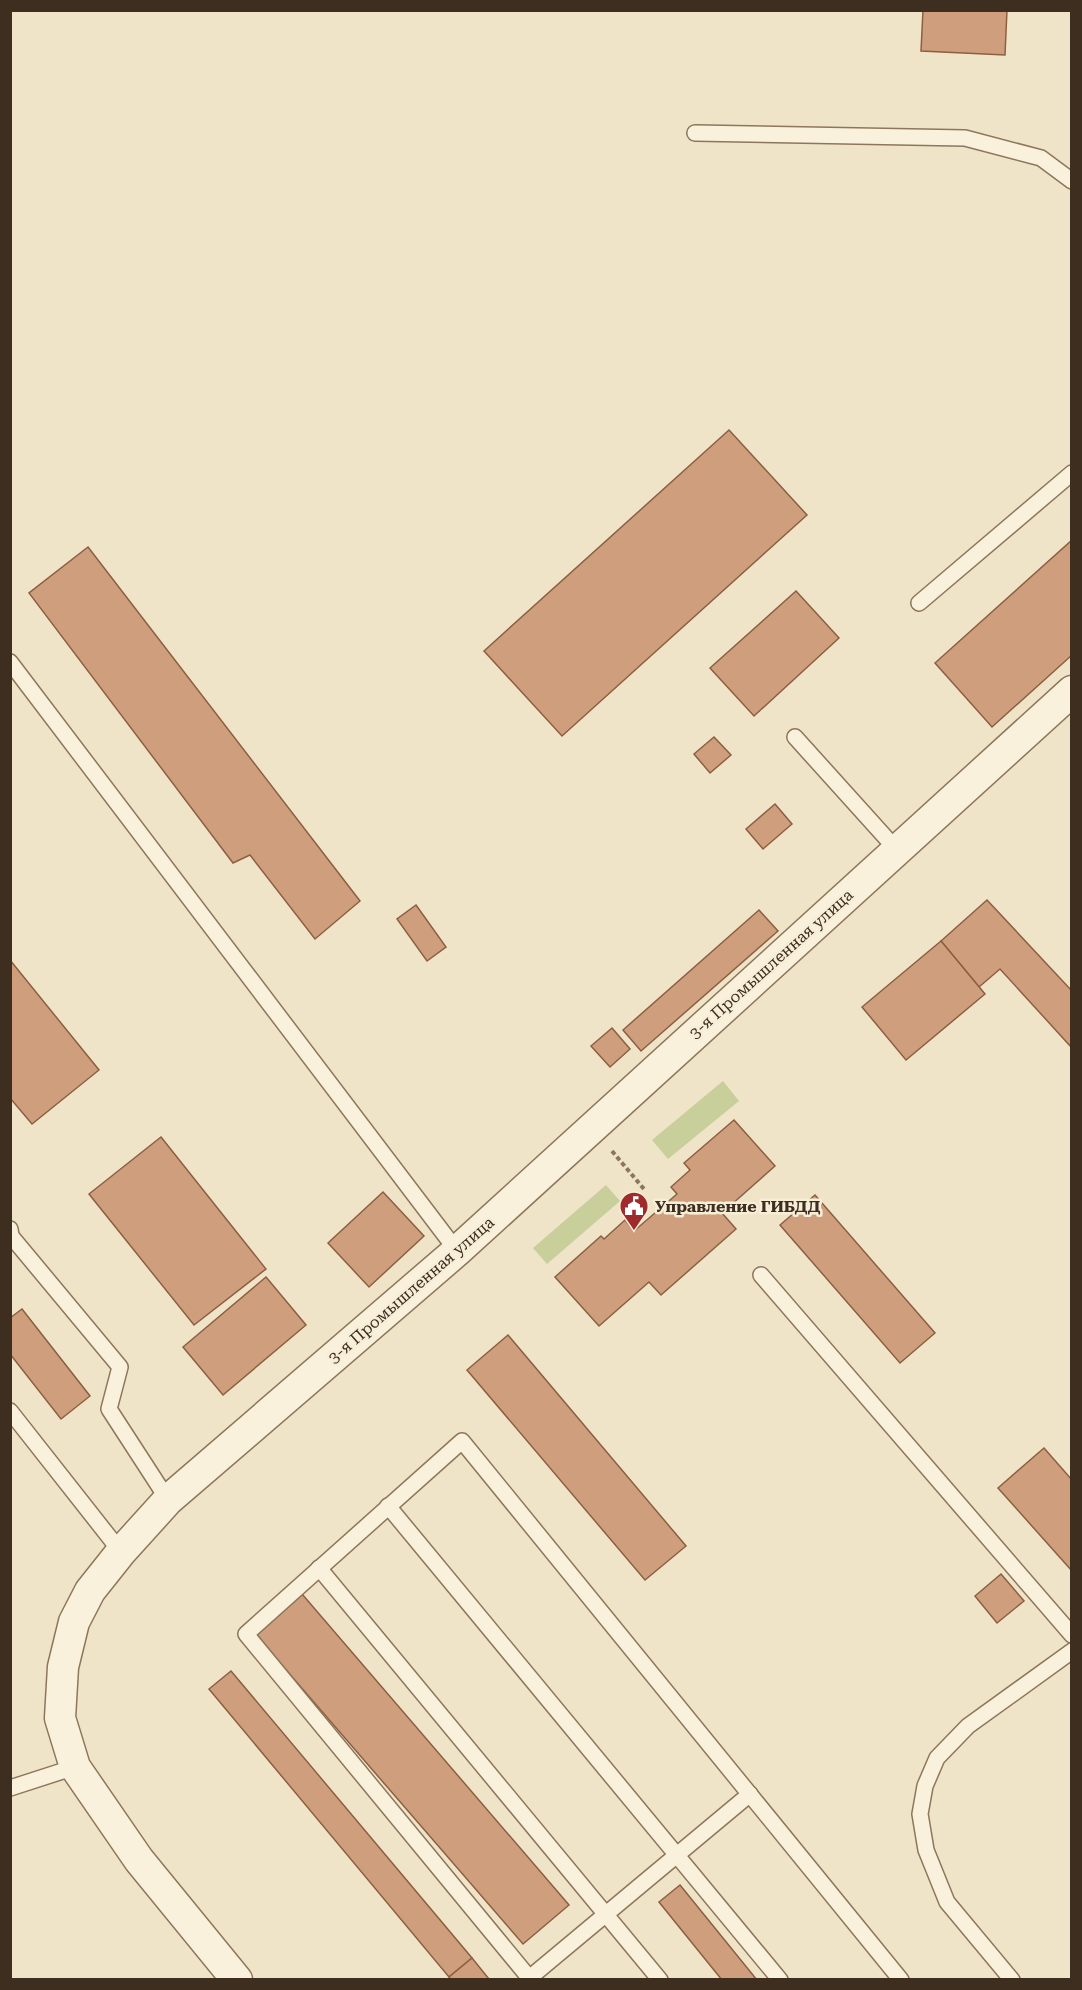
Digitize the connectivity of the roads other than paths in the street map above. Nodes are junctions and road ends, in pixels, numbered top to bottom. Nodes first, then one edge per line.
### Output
1 (696, 133) dead end
2 (1071, 181) edge
3 (1071, 473) edge
4 (919, 603) dead end
5 (10, 662) edge
6 (1071, 691) edge
7 (795, 737) dead end
8 (896, 849) junction
9 (10, 1228) edge
10 (457, 1251) junction
11 (761, 1275) dead end
12 (10, 1411) edge
13 (168, 1500) junction
14 (388, 1506) junction
15 (121, 1552) junction
16 (319, 1568) junction
17 (1071, 1635) edge
18 (1071, 1651) edge
19 (75, 1767) junction
20 (10, 1788) edge
21 (750, 1794) junction
22 (677, 1855) junction
23 (606, 1914) junction
24 (529, 1979) edge
25 (237, 1980) edge
26 (660, 1980) edge
27 (780, 1980) edge
28 (901, 1980) edge
29 (1011, 1980) edge

1 - 2 lane
3 - 4 lane
5 - 10 lane
6 - 8 street, 3-я Промышленная улица
7 - 8 lane
8 - 10 street, 3-я Промышленная улица
9 - 13 lane
10 - 13 street, 3-я Промышленная улица
11 - 17 lane
12 - 15 lane
13 - 15 street, 3-я Промышленная улица
14 - 16 lane
14 - 21 lane
14 - 22 lane
15 - 19 street, 3-я Промышленная улица
16 - 23 lane
16 - 24 lane
18 - 29 lane
19 - 20 lane
19 - 25 street, 3-я Промышленная улица
21 - 22 lane
21 - 28 lane
22 - 23 lane
22 - 27 lane
23 - 24 lane
23 - 26 lane

